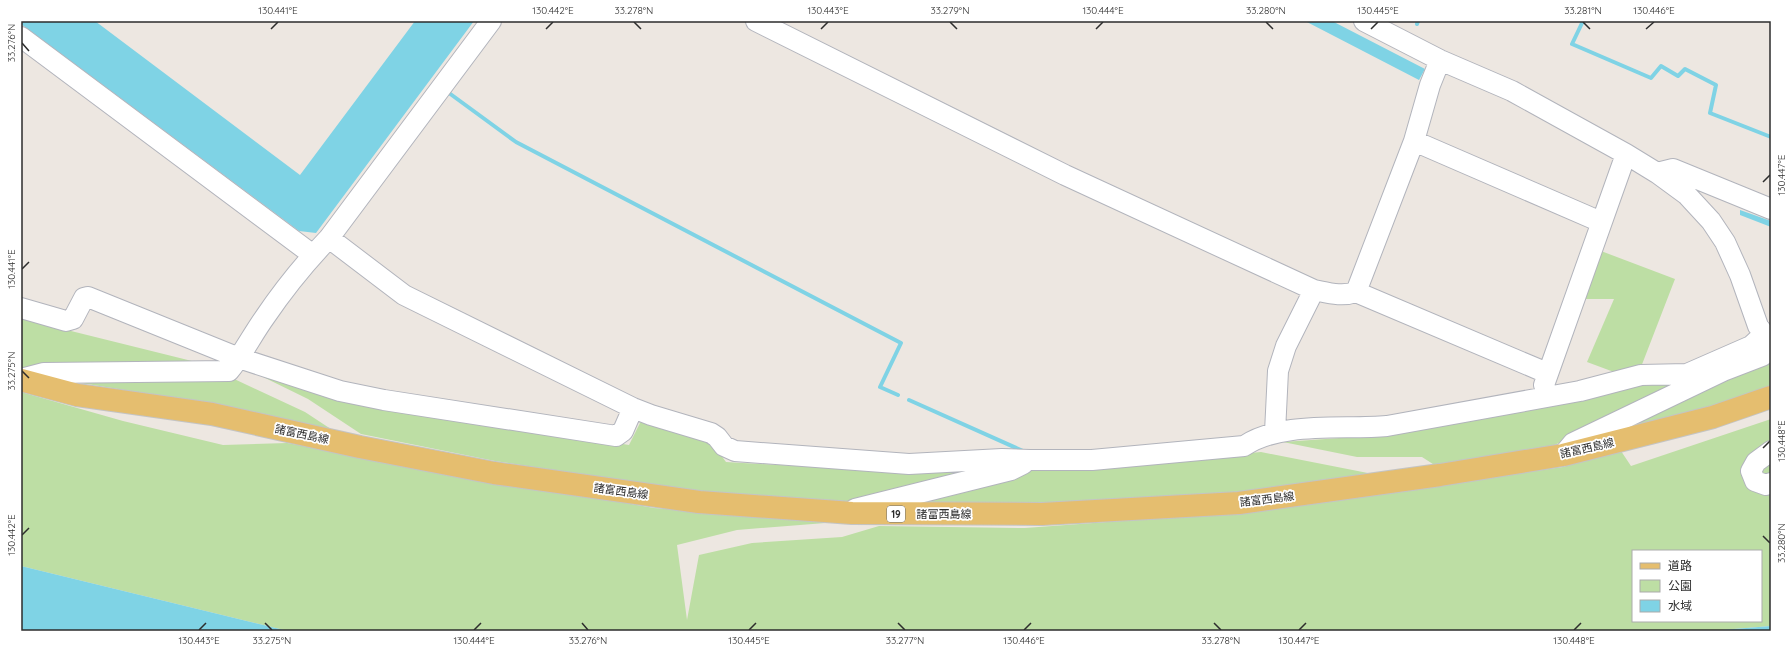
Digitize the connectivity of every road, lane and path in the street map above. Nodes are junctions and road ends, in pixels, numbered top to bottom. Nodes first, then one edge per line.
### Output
1 (756, 21) edge
2 (1364, 21) edge
3 (480, 24) edge
4 (21, 37) edge
5 (1440, 60) junction
6 (1414, 141) junction
7 (1626, 154) junction
8 (1657, 173) junction
9 (1771, 209) edge
10 (1601, 222) junction
11 (329, 238) junction
12 (313, 255) junction
13 (1314, 290) junction
14 (1356, 292) junction
15 (21, 308) edge
16 (1769, 340) edge
17 (239, 358) junction
18 (1547, 373) junction
19 (21, 380) edge
20 (1540, 397) junction
21 (1771, 398) edge
22 (633, 408) junction
23 (1275, 432) junction
24 (1771, 451) edge
25 (1563, 455) junction
26 (1030, 460) junction
27 (1771, 482) edge
28 (852, 513) junction

1 - 13 street
2 - 5 street
3 - 11 street
4 - 12 street
5 - 6 street
5 - 7 street
6 - 10 street
6 - 14 street
7 - 8 street
7 - 10 street
8 - 9 street
8 - 16 street
10 - 18 street
11 - 12 street
11 - 22 street
12 - 17 street
13 - 14 street
13 - 23 street
14 - 18 street
15 - 17 street
16 - 20 street
16 - 25 street
17 - 19 street
17 - 22 street
18 - 20 street
19 - 28 main road, 諸富西島線 / 19
20 - 23 street
21 - 25 main road, 諸富西島線 / 19
22 - 26 street
23 - 26 street
24 - 27 street
25 - 28 main road, 諸富西島線 / 19
26 - 28 street

